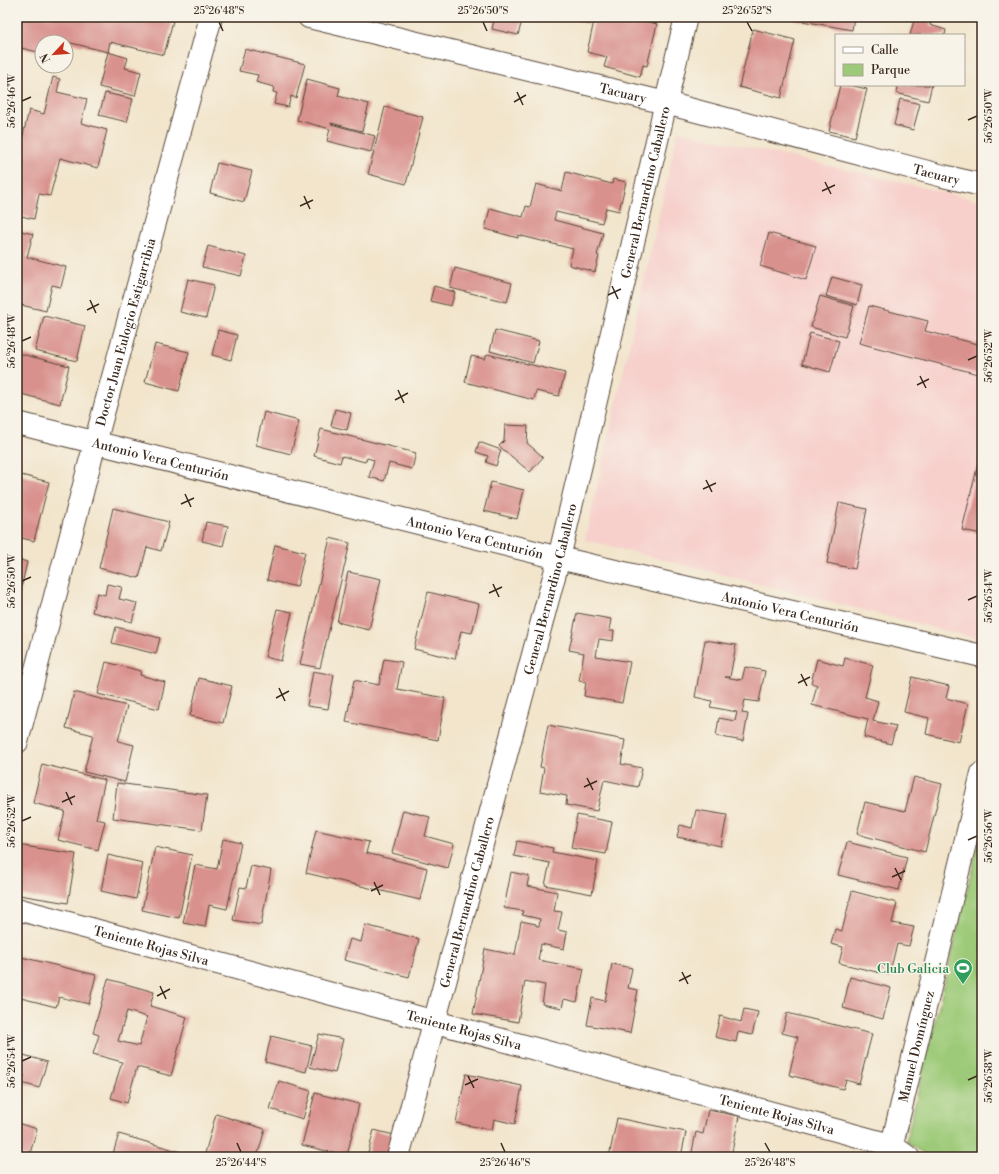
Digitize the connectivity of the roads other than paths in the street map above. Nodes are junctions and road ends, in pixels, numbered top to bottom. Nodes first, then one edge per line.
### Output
1 (211, 17) edge
2 (309, 17) edge
3 (686, 17) edge
4 (666, 103) junction
5 (982, 185) edge
6 (17, 423) edge
7 (95, 443) junction
8 (559, 558) junction
9 (982, 656) edge
10 (17, 742) edge
11 (982, 773) edge
12 (17, 909) edge
13 (434, 1021) junction
14 (896, 1153) edge
15 (398, 1157) edge

1 - 7 street, Doctor Juan Eulogio Estigarribia
2 - 4 street, Tacuary
3 - 4 street, General Bernardino Caballero
4 - 5 street, Tacuary
4 - 8 street, General Bernardino Caballero
6 - 7 street, Antonio Vera Centurión
7 - 8 street, Antonio Vera Centurión
7 - 10 street, Doctor Juan Eulogio Estigarribia
8 - 9 street, Antonio Vera Centurión
8 - 13 street, General Bernardino Caballero
11 - 14 street, Manuel Domínguez
12 - 13 street, Teniente Rojas Silva
13 - 14 street, Teniente Rojas Silva
13 - 15 street, General Bernardino Caballero

